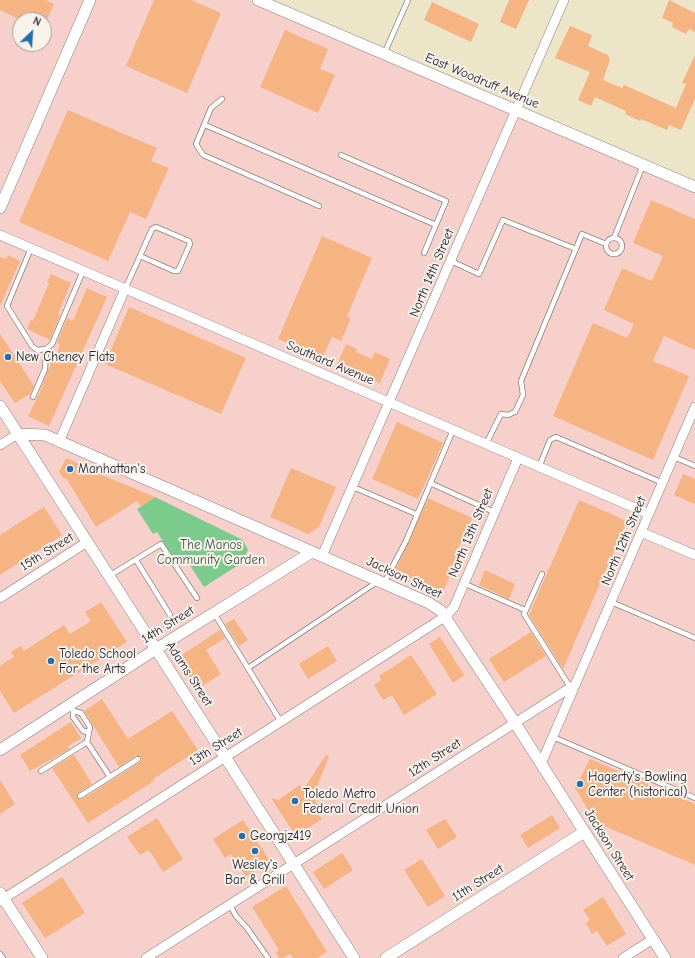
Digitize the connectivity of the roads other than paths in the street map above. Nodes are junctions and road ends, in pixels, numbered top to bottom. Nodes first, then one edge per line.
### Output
1 (90, 0) edge
2 (258, 0) edge
3 (406, 0) edge
4 (564, 0) edge
5 (384, 54) junction
6 (222, 99) dead end
7 (516, 111) junction
8 (205, 124) junction
9 (341, 155) dead end
10 (643, 165) junction
11 (695, 187) edge
12 (319, 206) dead end
13 (0, 208) edge
14 (436, 225) junction
15 (0, 235) edge
16 (614, 238) junction
17 (606, 244) junction
18 (31, 248) junction
19 (576, 249) junction
20 (424, 253) dead end
21 (140, 256) junction
22 (451, 261) junction
23 (84, 271) junction
24 (125, 289) junction
25 (46, 349) junction
26 (33, 398) dead end
27 (390, 403) junction
28 (0, 406) edge
29 (695, 407) edge
30 (453, 430) junction
31 (18, 434) junction
32 (59, 442) junction
33 (486, 444) junction
34 (0, 445) edge
35 (674, 457) junction
36 (518, 458) junction
37 (695, 466) edge
38 (539, 467) junction
39 (430, 483) junction
40 (663, 483) junction
41 (353, 487) junction
42 (494, 512) junction
43 (416, 514) junction
44 (649, 514) junction
45 (641, 532) junction
46 (87, 542) junction
47 (317, 554) junction
48 (695, 555) edge
49 (136, 560) junction
50 (542, 574) dead end
51 (109, 576) junction
52 (381, 582) junction
53 (464, 584) junction
54 (0, 598) edge
55 (197, 598) dead end
56 (611, 602) junction
57 (525, 610) junction
58 (214, 613) junction
59 (170, 615) dead end
60 (446, 616) junction
61 (695, 638) edge
62 (156, 649) junction
63 (248, 668) junction
64 (573, 686) junction
65 (72, 708) junction
66 (281, 722) junction
67 (515, 722) junction
68 (88, 732) junction
69 (553, 737) junction
70 (87, 742) junction
71 (0, 750) edge
72 (225, 757) junction
73 (138, 759) dead end
74 (541, 764) junction
75 (41, 771) dead end
76 (110, 777) junction
77 (80, 796) dead end
78 (695, 798) edge
79 (584, 832) junction
80 (294, 865) junction
81 (1, 897) edge
82 (230, 905) junction
83 (653, 939) junction
84 (0, 954) edge
85 (3, 958) edge
86 (42, 958) edge
87 (146, 958) edge
88 (268, 958) edge
89 (354, 958) edge
90 (386, 958) edge
91 (623, 958) edge
92 (665, 958) edge

1 - 13 street
2 - 5 street, East Woodruff Avenue
3 - 5 lane
4 - 7 street, North 14th Street
5 - 7 street, East Woodruff Avenue
6 - 8 lane
7 - 10 street, East Woodruff Avenue
7 - 22 street, North 14th Street
8 - 12 lane
8 - 14 lane
9 - 14 lane
10 - 11 street, East Woodruff Avenue
10 - 16 lane
14 - 20 lane
15 - 18 street, Southard Avenue
16 - 17 lane
16 - 17 lane
17 - 19 lane
18 - 23 street, Southard Avenue
18 - 25 lane
19 - 22 lane
19 - 33 lane
21 - 21 lane
21 - 24 lane
22 - 27 street, North 14th Street
23 - 24 street, Southard Avenue
23 - 25 lane
24 - 27 street, Southard Avenue
24 - 32 street
25 - 26 lane
27 - 30 street, Southard Avenue
27 - 41 street, North 14th Street
28 - 31 street, Adams Street
29 - 35 street, North 12th Street
30 - 33 street, Southard Avenue
30 - 39 lane
31 - 32 street, Jackson Street
31 - 34 street
31 - 46 street, Adams Street
32 - 47 street, Jackson Street
33 - 36 street, Southard Avenue
35 - 37 lane
35 - 40 street, North 12th Street
36 - 38 street, Southard Avenue
36 - 42 street, North 13th Street
38 - 40 lane
38 - 44 street, Southard Avenue
39 - 42 lane
39 - 43 lane
40 - 44 street, North 12th Street
41 - 43 lane
41 - 47 street, North 14th Street
42 - 53 street, North 13th Street
43 - 52 lane
44 - 45 street, North 12th Street
45 - 48 street
45 - 56 street, North 12th Street
46 - 51 street, Adams Street
46 - 54 street, 15th Street
47 - 52 street, Jackson Street
47 - 58 street, 14th Street
49 - 51 lane
49 - 55 lane
49 - 59 lane
50 - 57 lane
51 - 62 street, Adams Street
52 - 60 street, Jackson Street
52 - 63 lane
53 - 57 lane
53 - 60 street, North 13th Street
56 - 61 lane
56 - 64 street, North 12th Street
57 - 64 lane
58 - 62 street, 14th Street
58 - 63 lane
60 - 66 street, 13th Street
60 - 67 street, Jackson Street
62 - 65 street, 14th Street
62 - 72 street, Adams Street
63 - 66 lane
64 - 67 street
64 - 69 street, North 12th Street
65 - 68 lane
65 - 68 lane
65 - 71 street, 14th Street
66 - 72 street, 13th Street
67 - 74 street, Jackson Street
67 - 80 street, 12th Street
68 - 70 lane
69 - 74 street, North 12th Street
69 - 78 lane
70 - 75 lane
70 - 76 lane
72 - 80 street, Adams Street
72 - 81 street, 13th Street
73 - 76 lane
74 - 79 street, Jackson Street
76 - 77 lane
79 - 83 street, Jackson Street
79 - 90 street, 11th Street
80 - 82 street, 12th Street
80 - 89 street, Adams Street
81 - 86 street
82 - 87 street, 12th Street
82 - 88 lane
83 - 91 street
83 - 92 street, Jackson Street
84 - 85 lane

